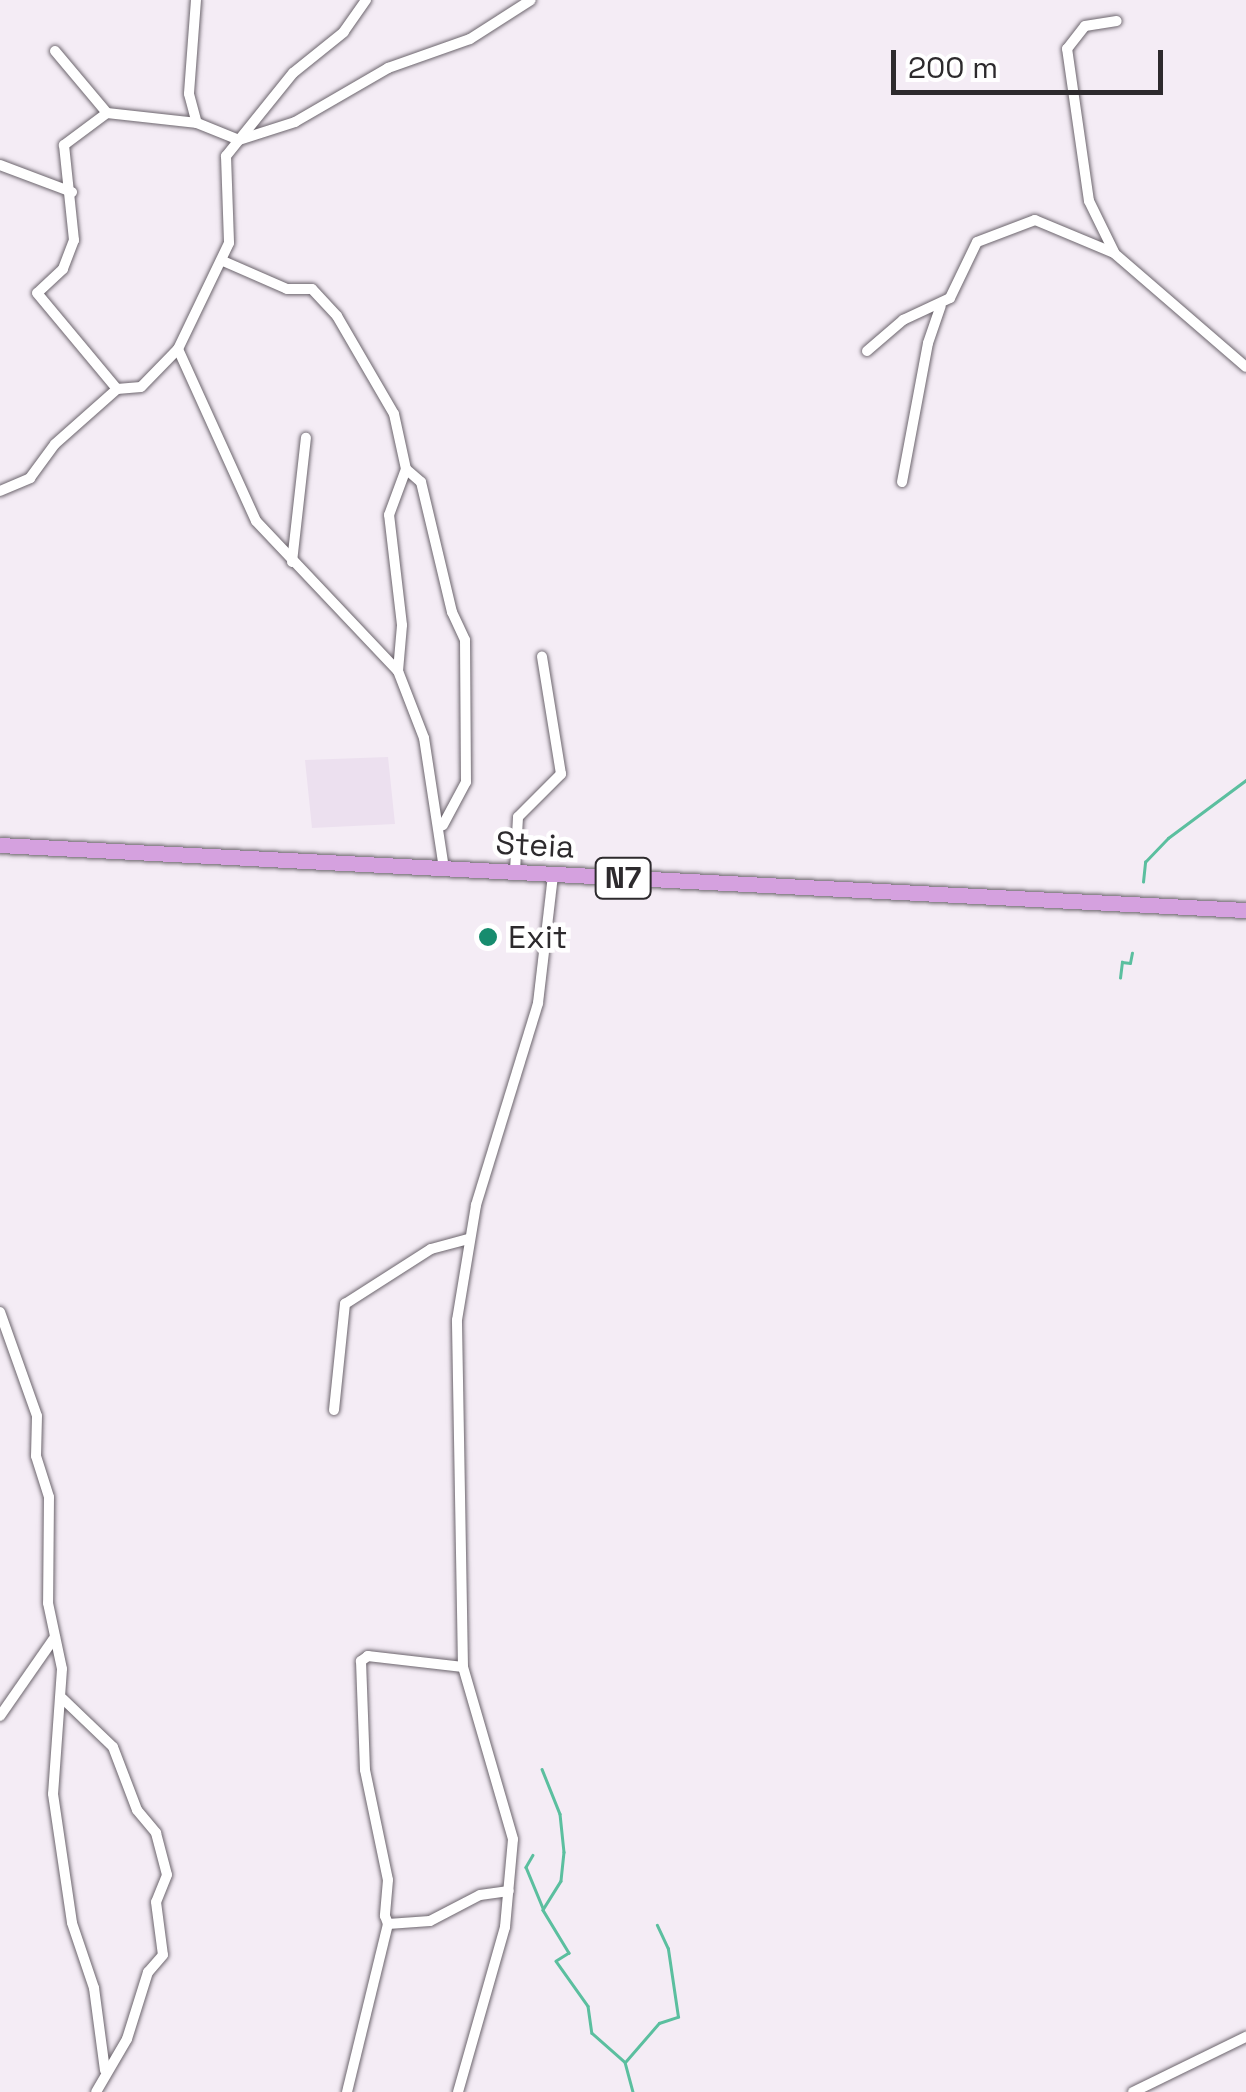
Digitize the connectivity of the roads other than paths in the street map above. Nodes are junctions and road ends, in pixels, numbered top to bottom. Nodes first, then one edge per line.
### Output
1 (196, 0) edge
2 (366, 0) edge
3 (532, 0) edge
4 (1116, 21) dead end
5 (55, 51) dead end
6 (107, 113) junction
7 (197, 123) junction
8 (239, 140) junction
9 (0, 165) edge
10 (72, 192) junction
11 (1114, 252) junction
12 (224, 261) junction
13 (941, 306) junction
14 (178, 349) junction
15 (867, 352) dead end
16 (1246, 368) edge
17 (118, 389) junction
18 (306, 438) dead end
19 (406, 469) junction
20 (902, 482) dead end
21 (0, 491) edge
22 (292, 562) junction
23 (542, 657) dead end
24 (398, 671) junction
25 (442, 825) junction
26 (0, 845) edge
27 (444, 868) junction
28 (515, 871) junction
29 (553, 874) junction
30 (1246, 910) edge
31 (469, 1239) junction
32 (0, 1312) edge
33 (334, 1410) dead end
34 (55, 1637) junction
35 (463, 1667) junction
36 (63, 1699) junction
37 (0, 1716) edge
38 (509, 1891) junction
39 (388, 1924) junction
40 (1246, 2037) edge
41 (105, 2070) junction
42 (96, 2092) edge
43 (348, 2092) edge
44 (458, 2092) edge
45 (1132, 2092) edge

1 - 7 street
2 - 8 street
3 - 8 street
4 - 11 street
5 - 6 street
6 - 7 street
6 - 10 street
7 - 8 street
8 - 12 street
9 - 10 street
10 - 17 street
11 - 13 street
11 - 16 street
12 - 14 street
12 - 19 street
13 - 15 street
13 - 20 street
14 - 17 street
14 - 22 street
17 - 21 street
18 - 22 street
19 - 24 street
19 - 25 street
22 - 24 street
23 - 28 street
24 - 25 street
25 - 27 street
26 - 27 main road, Steia / N7
27 - 28 main road, Steia / N7
28 - 29 main road, Steia / N7
29 - 30 main road, Steia / N7
29 - 31 street
31 - 33 street
31 - 35 street
32 - 34 street
34 - 36 street
34 - 37 street
35 - 38 street
35 - 39 street
36 - 41 street
36 - 41 street
38 - 39 street
38 - 44 street
39 - 43 street
40 - 45 street
41 - 42 street

